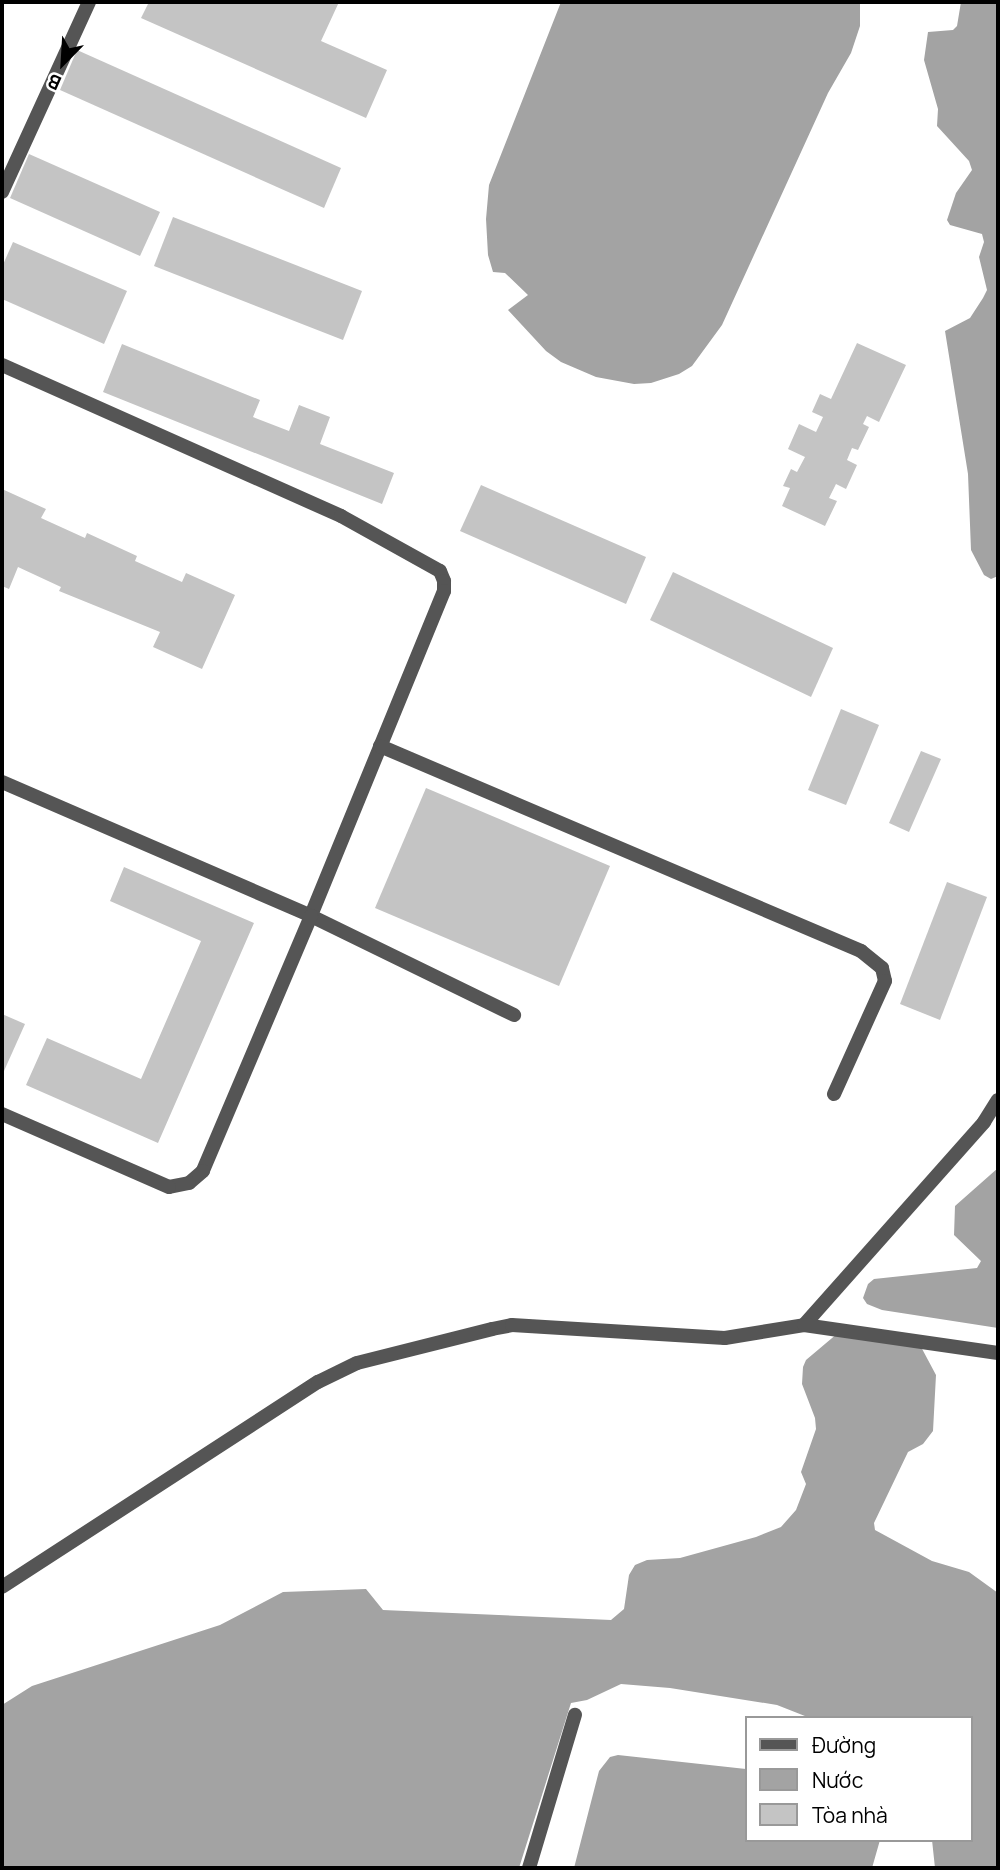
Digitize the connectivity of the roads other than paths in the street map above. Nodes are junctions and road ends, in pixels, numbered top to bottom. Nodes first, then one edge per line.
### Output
1 (89, 2) edge
2 (2, 192) edge
3 (2, 365) edge
4 (380, 746) junction
5 (2, 782) edge
6 (311, 916) junction
7 (514, 1015) dead end
8 (834, 1094) dead end
9 (998, 1100) edge
10 (2, 1114) edge
11 (804, 1325) junction
12 (998, 1353) edge
13 (2, 1587) edge
14 (575, 1715) dead end
15 (529, 1868) edge

1 - 2 street
3 - 4 street
4 - 6 street
4 - 8 street
5 - 6 street
6 - 7 street
6 - 10 street
9 - 11 street
11 - 12 street
11 - 13 street
14 - 15 street

